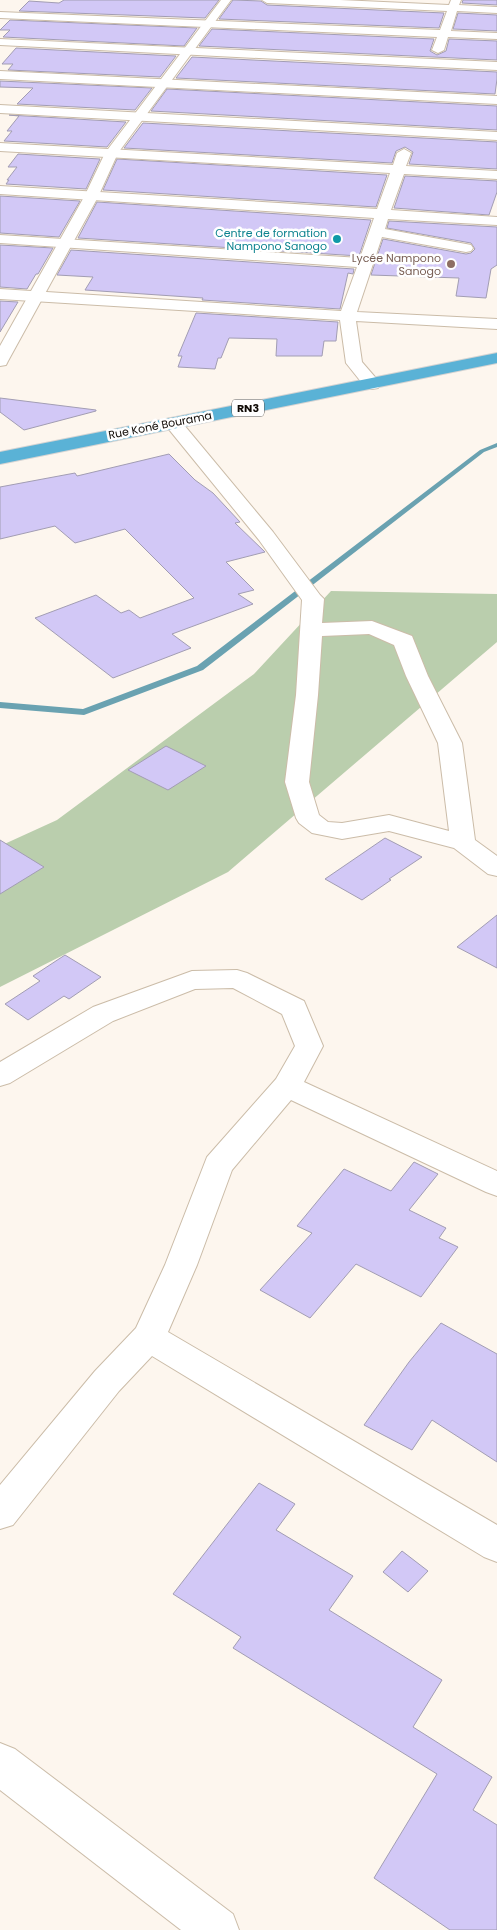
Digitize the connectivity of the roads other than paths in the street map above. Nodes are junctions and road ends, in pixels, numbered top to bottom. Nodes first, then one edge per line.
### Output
1 (226, 0) edge
2 (267, 0) edge
3 (455, 4) edge
4 (497, 10) edge
5 (0, 15) edge
6 (208, 24) junction
7 (444, 33) junction
8 (497, 36) edge
9 (0, 42) edge
10 (188, 51) junction
11 (434, 63) junction
12 (497, 66) edge
13 (0, 75) edge
14 (164, 84) junction
15 (423, 96) junction
16 (497, 100) edge
17 (0, 109) edge
18 (139, 117) junction
19 (411, 131) junction
20 (497, 136) edge
21 (0, 147) edge
22 (112, 153) junction
23 (398, 169) junction
24 (497, 175) edge
25 (0, 190) edge
26 (91, 197) junction
27 (382, 214) junction
28 (497, 221) edge
29 (378, 232) junction
30 (0, 239) edge
31 (65, 244) junction
32 (466, 248) dead end
33 (366, 263) junction
34 (0, 294) edge
35 (36, 296) junction
36 (347, 316) junction
37 (497, 324) edge
38 (497, 358) edge
39 (0, 359) edge
40 (372, 384) junction
41 (173, 422) junction
42 (0, 458) edge
43 (311, 630) junction
44 (463, 843) junction
45 (497, 868) edge
46 (0, 1076) edge
47 (287, 1086) junction
48 (497, 1184) edge
49 (149, 1337) junction
50 (0, 1513) edge
51 (497, 1545) edge
52 (0, 1764) edge
53 (217, 1930) edge

1 - 6 street
2 - 3 street
3 - 4 street
3 - 7 street
5 - 6 street
6 - 7 street
6 - 10 street
7 - 8 street
7 - 11 street
9 - 10 street
10 - 11 street
10 - 14 street
11 - 12 street
11 - 15 street
13 - 14 street
14 - 15 street
14 - 18 street
15 - 16 street
15 - 19 street
17 - 18 street
18 - 19 street
18 - 22 street
19 - 20 street
19 - 23 street
21 - 22 street
22 - 23 street
22 - 26 street
23 - 24 street
23 - 27 street
25 - 26 street
26 - 27 street
26 - 31 street
27 - 28 street
27 - 29 street
29 - 32 street
29 - 33 street
30 - 31 street
31 - 33 street
31 - 35 street
33 - 36 street
34 - 35 street
35 - 36 street
35 - 39 street
36 - 37 street
36 - 40 street
38 - 40 highway, Rue Koné Bourama / RN3
40 - 41 highway, Rue Koné Bourama / RN3
41 - 42 highway, Rue Koné Bourama / RN3
41 - 43 street
43 - 44 street
43 - 44 street
44 - 45 street
46 - 47 street
47 - 48 street
47 - 49 street
49 - 50 street
49 - 51 street
52 - 53 street

